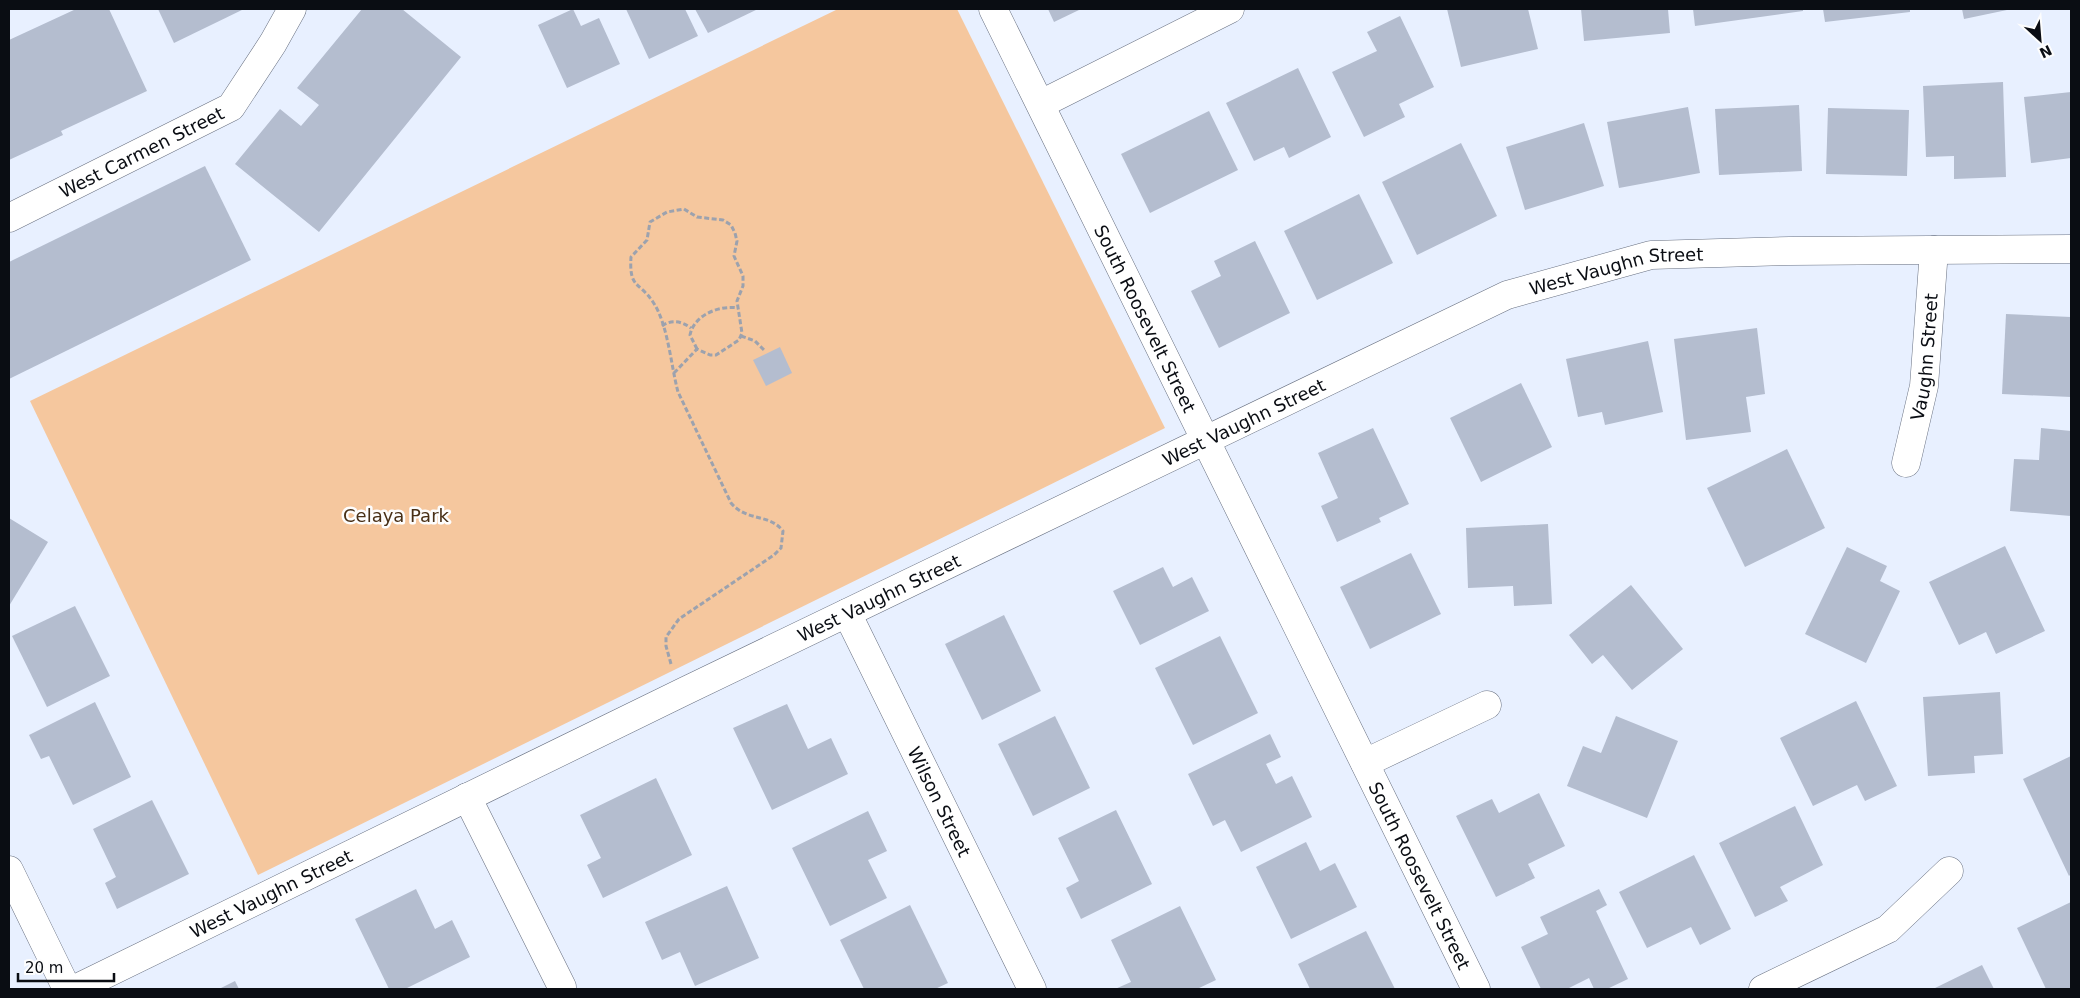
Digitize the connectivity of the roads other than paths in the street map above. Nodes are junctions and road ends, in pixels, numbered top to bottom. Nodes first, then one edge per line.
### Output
1 (292, 9) edge
2 (993, 9) edge
3 (1230, 9) edge
4 (1040, 104) junction
5 (9, 218) edge
6 (2071, 249) edge
7 (1934, 250) junction
8 (1206, 442) junction
9 (1906, 463) dead end
10 (847, 613) junction
11 (1487, 705) dead end
12 (1365, 763) junction
13 (467, 797) junction
14 (9, 870) edge
15 (1949, 871) dead end
16 (562, 986) dead end
17 (67, 989) edge
18 (75, 989) edge
19 (1032, 989) edge
20 (1476, 989) edge
21 (1763, 989) edge

1 - 5 street, West Carmen Street
2 - 4 street, South Roosevelt Street
3 - 4 street
4 - 8 street, South Roosevelt Street
6 - 7 street, West Vaughn Street
7 - 8 street, West Vaughn Street
7 - 9 street, Vaughn Street
8 - 10 street, West Vaughn Street
8 - 12 street, South Roosevelt Street
10 - 13 street, West Vaughn Street
10 - 19 street, Wilson Street
11 - 12 street, South Roosevelt Street
12 - 20 street, South Roosevelt Street
13 - 16 street
13 - 18 street, West Vaughn Street
14 - 17 street
15 - 21 street

